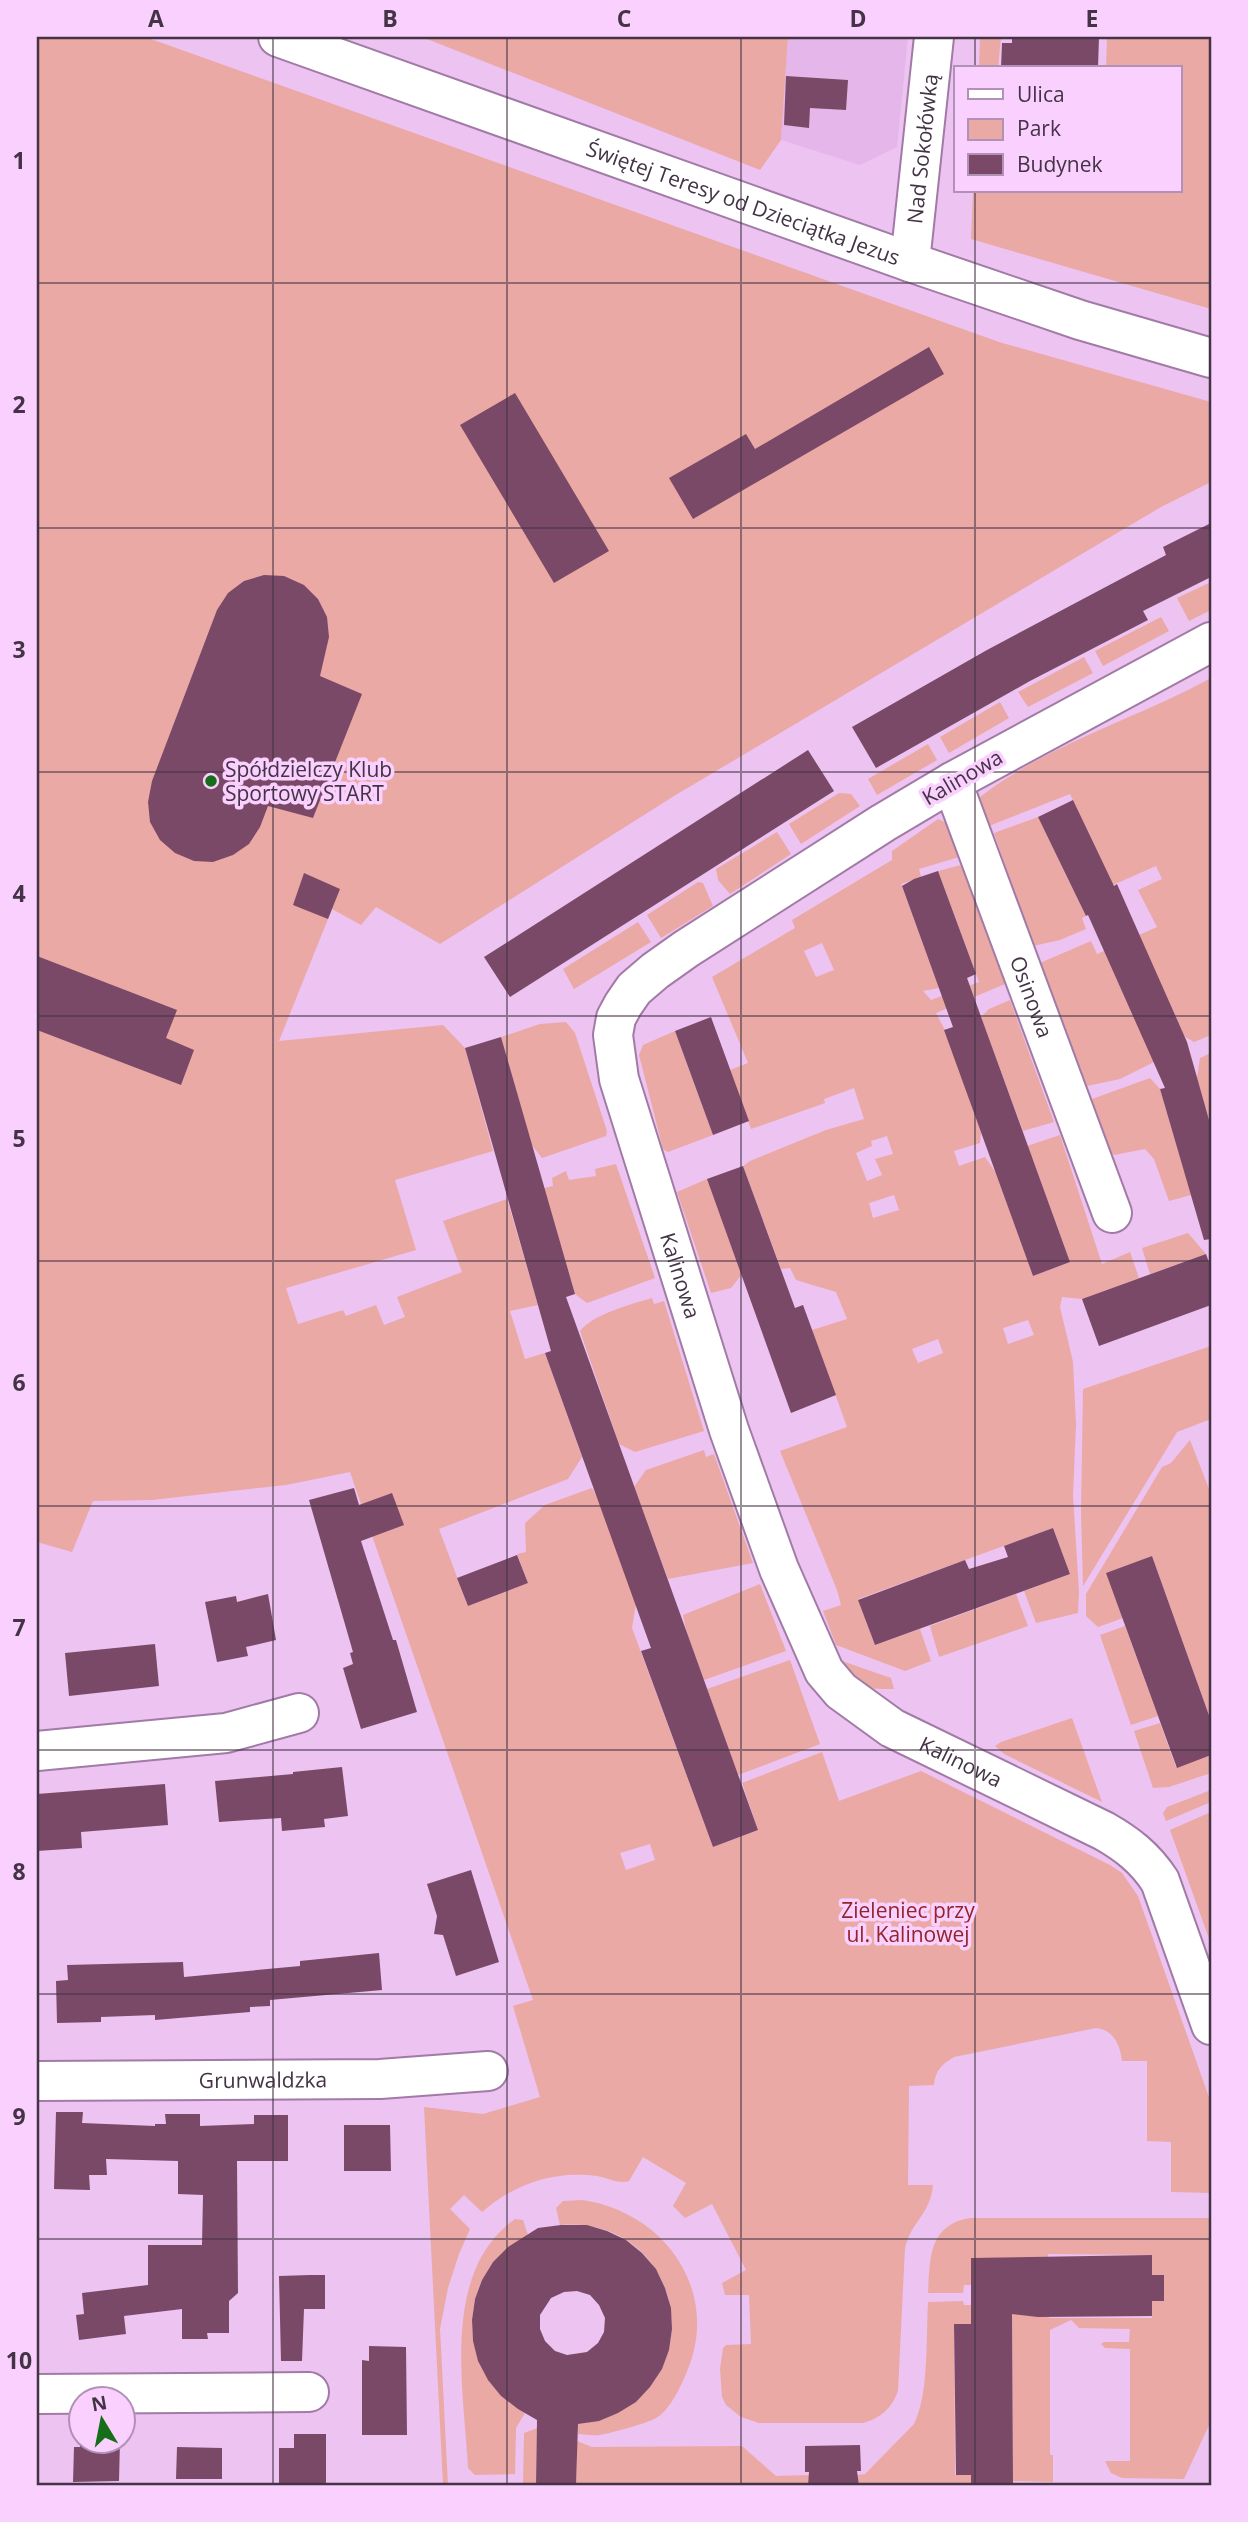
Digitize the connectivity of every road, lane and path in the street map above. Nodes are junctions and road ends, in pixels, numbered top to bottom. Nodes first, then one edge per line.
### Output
1 (278, 37) edge
2 (934, 37) edge
3 (910, 262) junction
4 (1211, 358) edge
5 (1211, 642) edge
6 (952, 782) junction
7 (1112, 1213) dead end
8 (299, 1713) dead end
9 (37, 1751) edge
10 (1211, 2025) edge
11 (488, 2071) dead end
12 (37, 2081) edge
13 (309, 2392) dead end
14 (37, 2394) edge

1 - 3 street, Świętej Teresy od Dzieciątka Jezus
2 - 3 street, Nad Sokołówką
3 - 4 street, Świętej Teresy od Dzieciątka Jezus
5 - 6 street, Kalinowa
6 - 7 street, Osinowa
6 - 10 street, Kalinowa
8 - 9 street
11 - 12 street, Grunwaldzka
13 - 14 street

